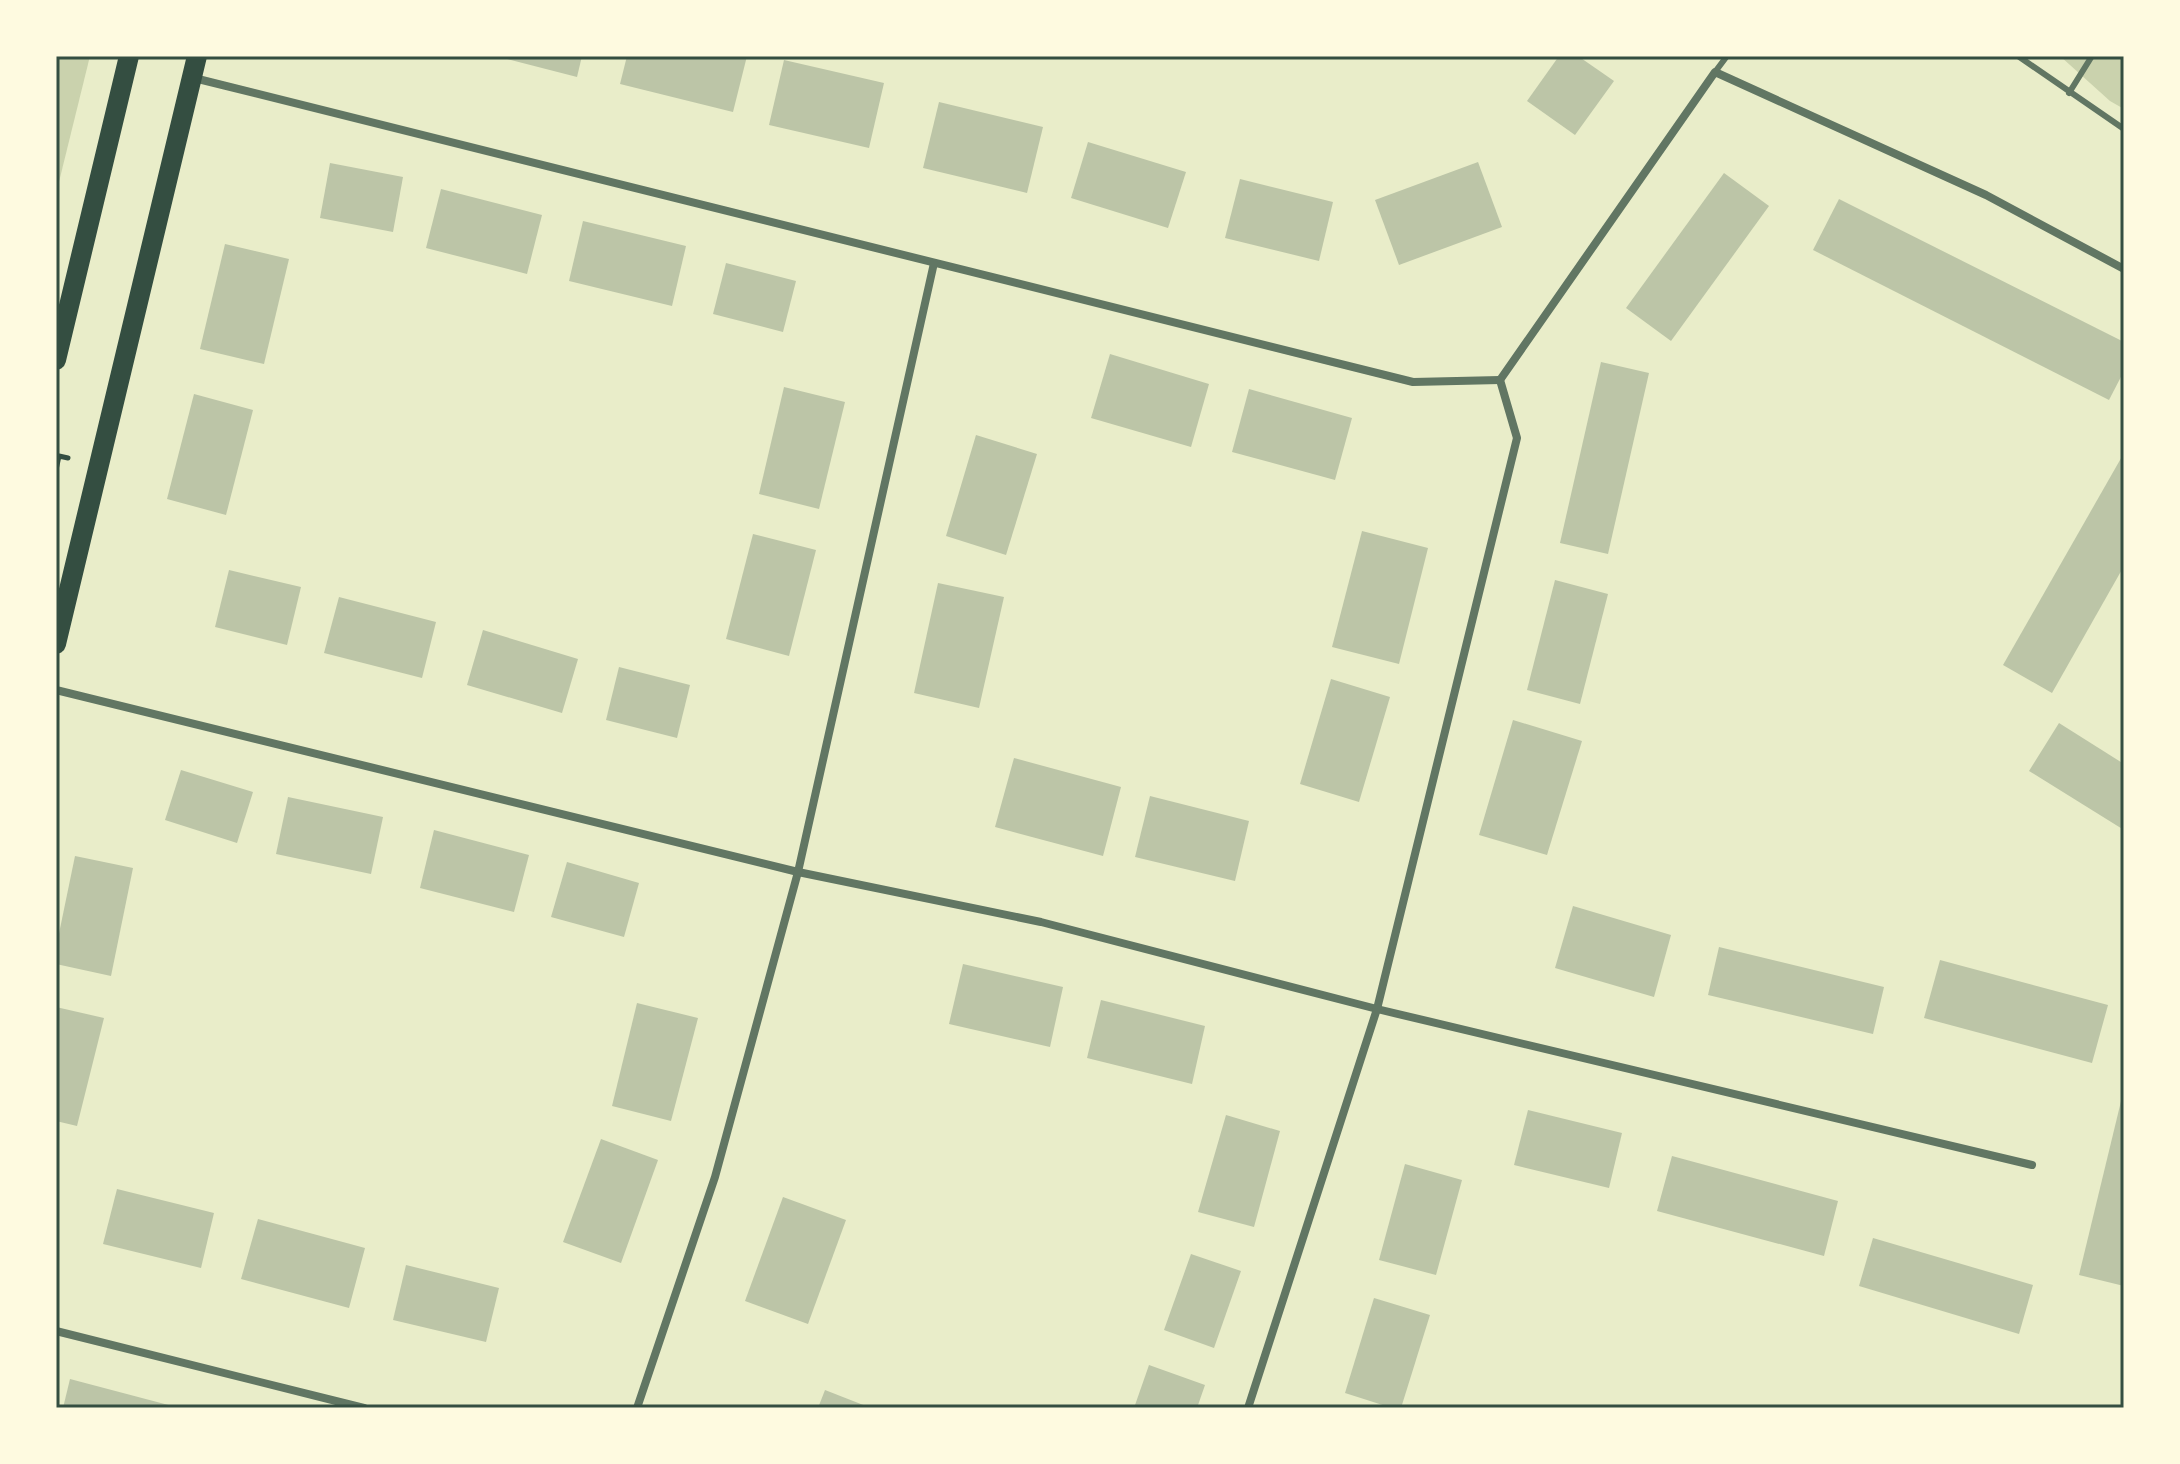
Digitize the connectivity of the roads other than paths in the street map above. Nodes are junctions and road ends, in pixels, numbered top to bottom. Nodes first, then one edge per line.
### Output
1 (129, 56) edge
2 (197, 56) edge
3 (1727, 56) edge
4 (2018, 56) edge
5 (2092, 56) edge
6 (1715, 72) junction
7 (192, 78) junction
8 (2069, 93) junction
9 (2124, 129) edge
10 (934, 263) junction
11 (2124, 269) edge
12 (56, 360) edge
13 (1500, 380) junction
14 (56, 644) edge
15 (56, 690) edge
16 (798, 872) junction
17 (1377, 1009) junction
18 (2032, 1165) dead end
19 (56, 1331) edge
20 (364, 1408) edge
21 (637, 1408) edge
22 (1248, 1408) edge

1 - 12 main road
2 - 7 main road
3 - 6 lane
4 - 8 lane
5 - 8 lane
6 - 11 street
6 - 13 street
7 - 10 street
7 - 14 main road
8 - 9 lane
10 - 13 street
10 - 16 street
13 - 17 street
15 - 16 street
16 - 17 street
16 - 21 street
17 - 18 street
17 - 22 street
19 - 20 street

